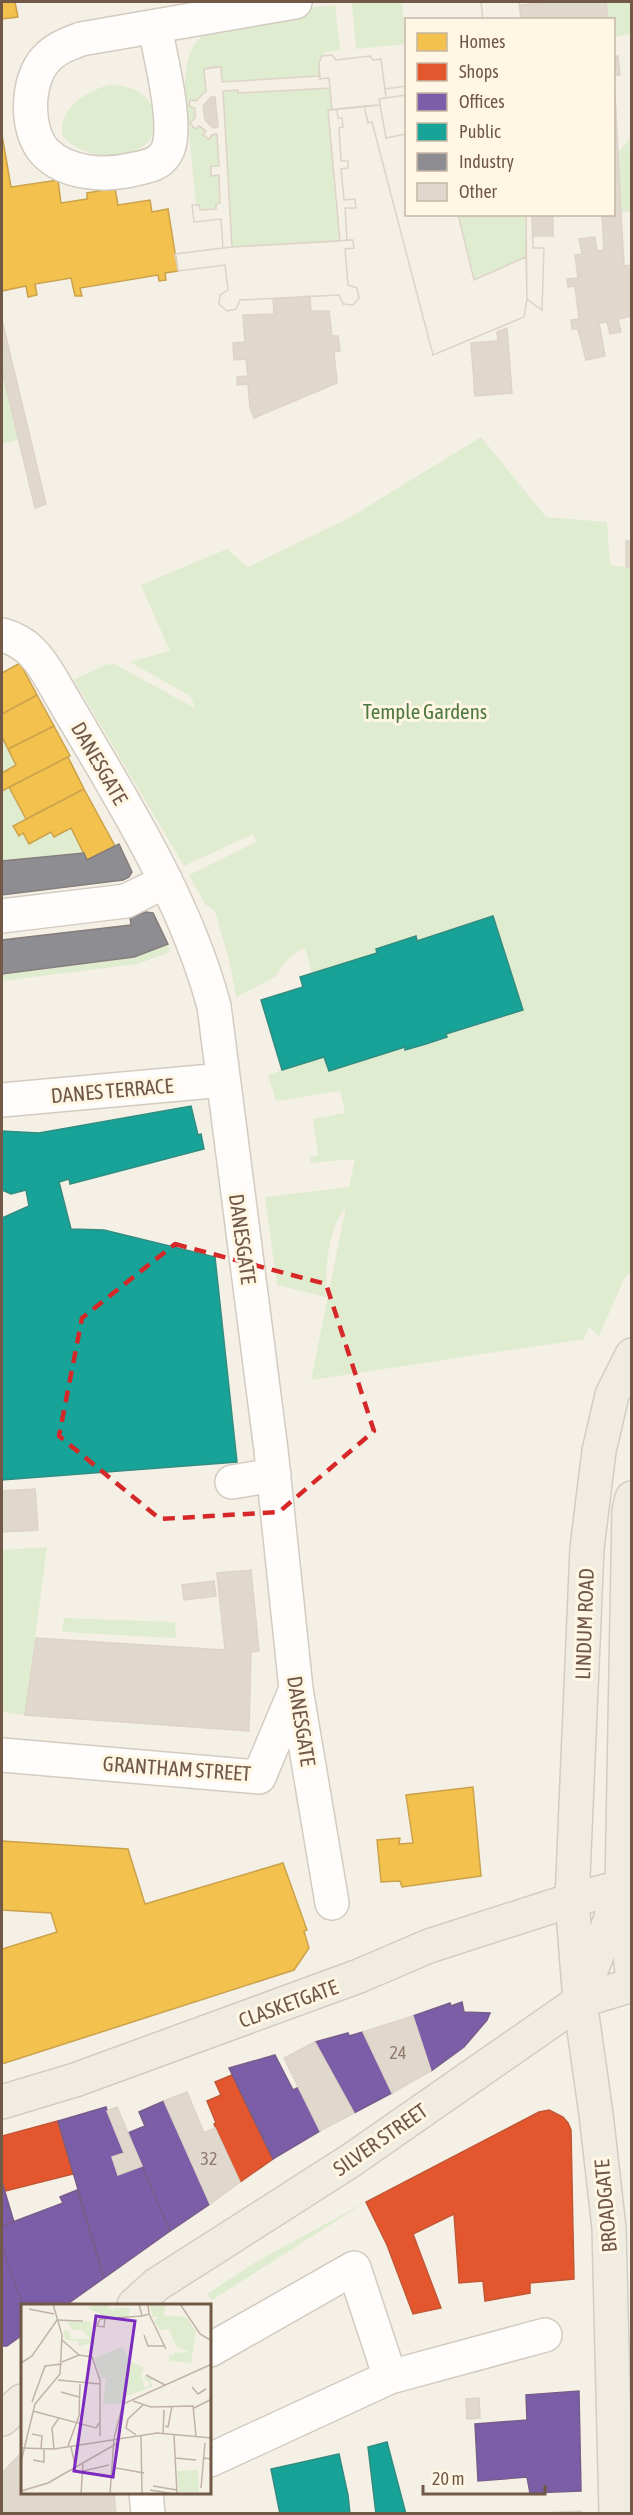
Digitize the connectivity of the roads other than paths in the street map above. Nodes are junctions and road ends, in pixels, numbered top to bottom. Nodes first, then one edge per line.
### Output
1 (295, 2) edge
2 (155, 27) junction
3 (2, 635) edge
4 (166, 881) junction
5 (2, 916) edge
6 (223, 1080) junction
7 (2, 1100) edge
8 (632, 1355) edge
9 (274, 1475) junction
10 (231, 1482) dead end
11 (632, 1498) edge
12 (296, 1689) junction
13 (2, 1755) edge
14 (627, 1886) edge
15 (572, 1900) junction
16 (332, 1903) dead end
17 (632, 1972) edge
18 (632, 1985) edge
19 (580, 2001) junction
20 (2, 2102) edge
21 (135, 2304) edge
22 (545, 2335) dead end
23 (212, 2349) edge
24 (390, 2377) junction
25 (212, 2459) edge
26 (146, 2494) edge
27 (148, 2514) edge
28 (616, 2514) edge

1 - 2 street
2 - 2 street
3 - 4 street, DANESGATE
4 - 5 street
4 - 6 street, DANESGATE
6 - 7 street, DANES TERRACE
6 - 9 street, DANESGATE
8 - 15 main road, LINDUM ROAD
9 - 10 street
9 - 12 street, DANESGATE
11 - 14 main road, LINDUM ROAD
12 - 13 street, GRANTHAM STREET
12 - 16 street, DANESGATE
14 - 15 main road, CLASKETGATE
14 - 17 main road
14 - 19 main road
15 - 19 main road, BROADGATE
15 - 20 main road, CLASKETGATE
18 - 19 main road, SILVER STREET
19 - 21 main road, SILVER STREET
19 - 28 main road, BROADGATE
22 - 24 street
23 - 24 street
24 - 25 street
26 - 27 street

